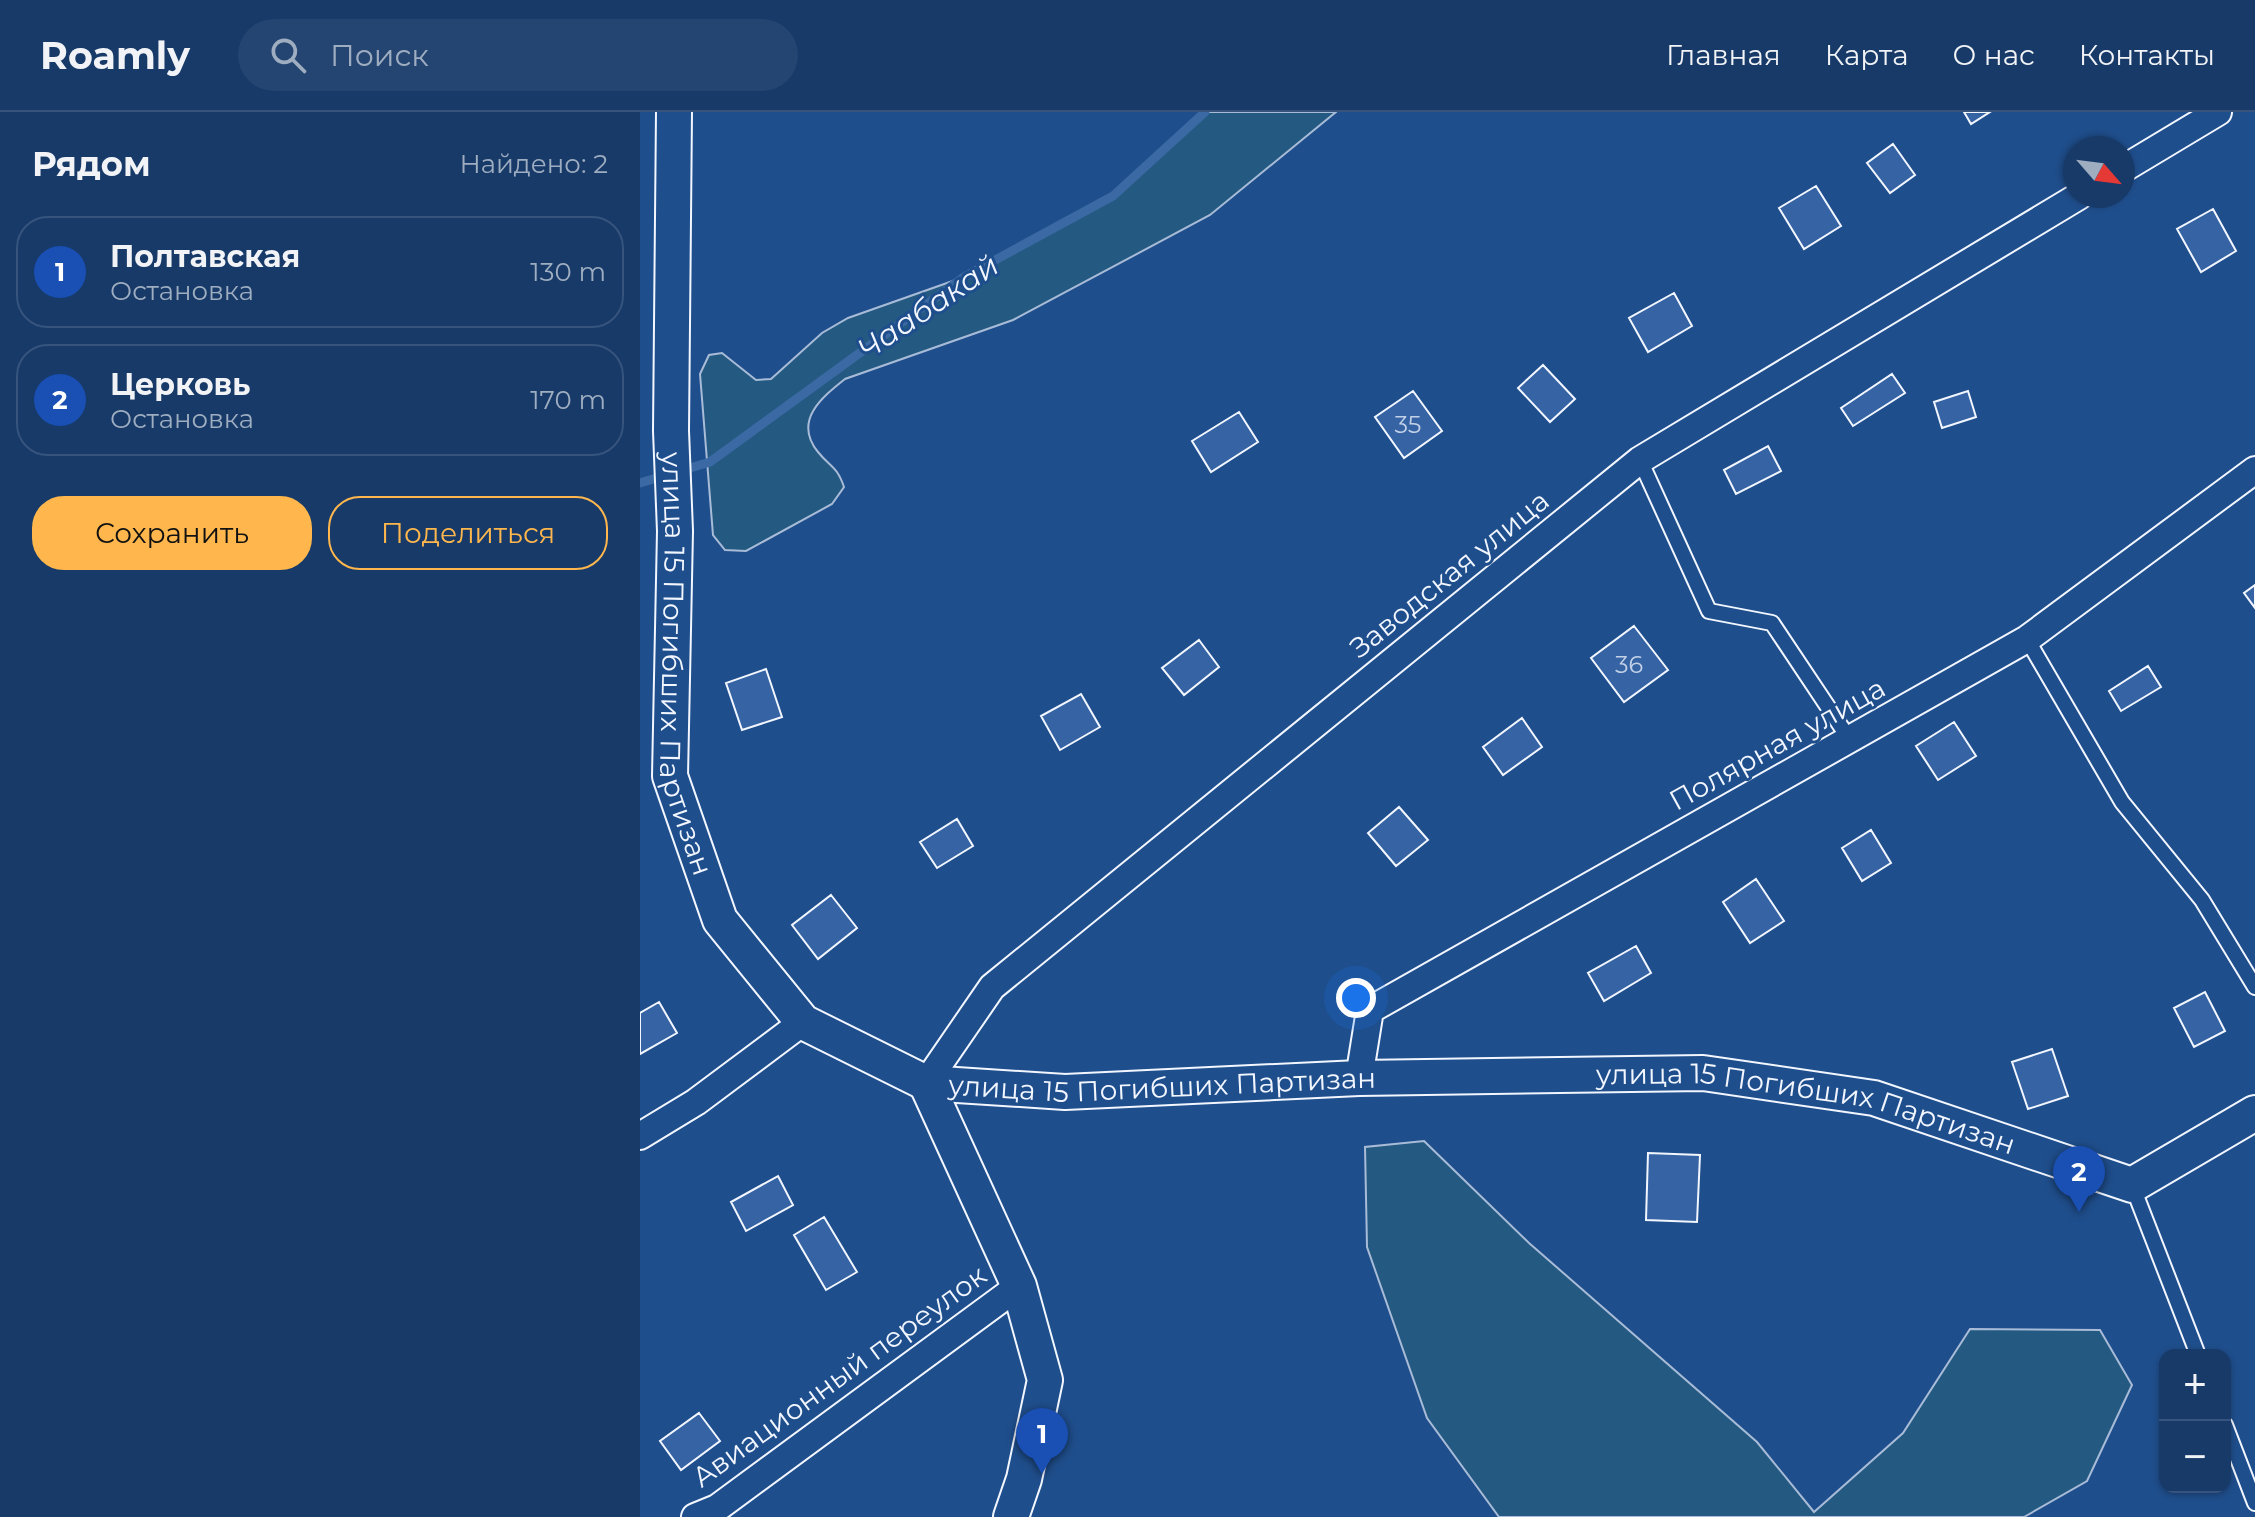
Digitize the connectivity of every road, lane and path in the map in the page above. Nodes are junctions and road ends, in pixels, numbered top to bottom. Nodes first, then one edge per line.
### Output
1 (674, 112) edge
2 (2218, 112) edge
3 (2135, 162) edge
4 (2063, 206) edge
5 (1640, 460) junction
6 (2255, 470) edge
7 (2027, 639) junction
8 (1850, 740) junction
9 (2255, 987) edge
10 (803, 1022) junction
11 (1359, 1078) junction
12 (926, 1083) junction
13 (2255, 1113) edge
14 (640, 1136) edge
15 (2132, 1185) junction
16 (1019, 1286) junction
17 (2196, 1349) edge
18 (2231, 1441) edge
19 (2255, 1503) edge
20 (695, 1517) edge
21 (1011, 1517) edge

1 - 10 street, улица 15 Погибших Партизан
2 - 3 street
4 - 5 street, Заводская улица
5 - 8 lane
5 - 12 street, Заводская улица
6 - 7 street, Полярная улица
7 - 8 street, Полярная улица
7 - 9 lane
8 - 11 street, Полярная улица
10 - 12 street, улица 15 Погибших Партизан
10 - 14 street
11 - 12 street, улица 15 Погибших Партизан
11 - 15 street, улица 15 Погибших Партизан
12 - 16 street
13 - 15 street
15 - 17 lane
16 - 20 street, Авиационный переулок
16 - 21 street
18 - 19 lane

